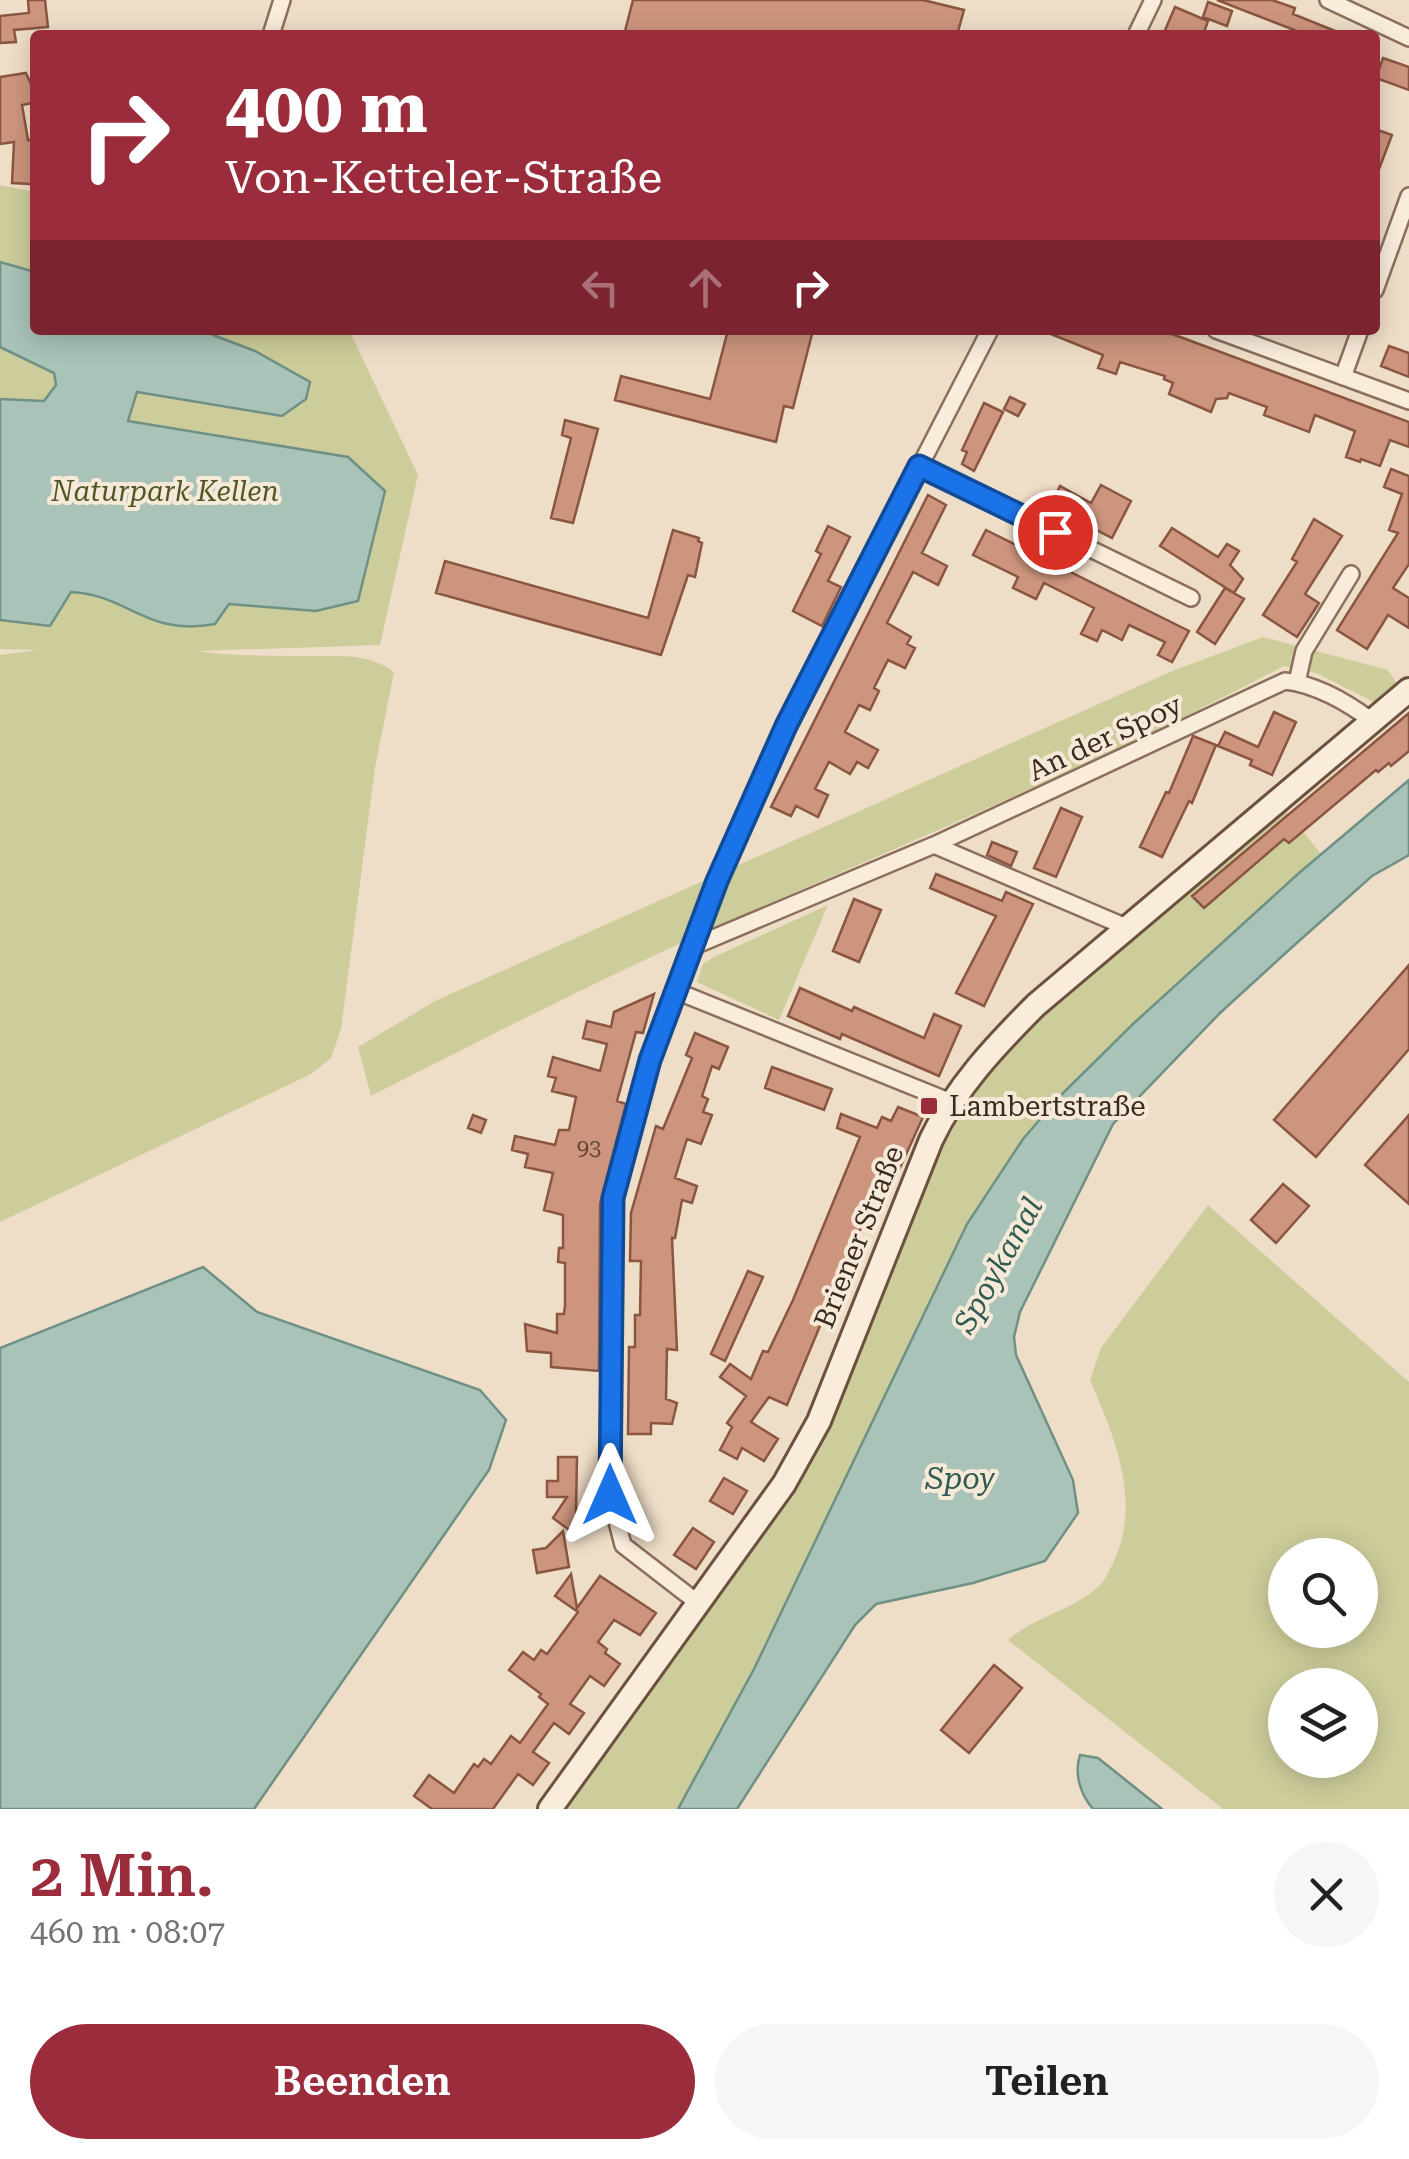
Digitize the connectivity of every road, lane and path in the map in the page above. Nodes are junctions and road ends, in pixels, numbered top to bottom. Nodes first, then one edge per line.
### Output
1 (282, 0) edge
2 (1153, 0) edge
3 (1328, 0) edge
4 (273, 30) edge
5 (1138, 30) edge
6 (1409, 38) edge
7 (1409, 196) edge
8 (1380, 276) edge
9 (987, 335) edge
10 (1230, 335) edge
11 (1358, 335) edge
12 (1343, 376) junction
13 (1409, 401) edge
14 (919, 466) junction
15 (1352, 574) dead end
16 (1191, 598) dead end
17 (1297, 682) junction
18 (1409, 690) edge
19 (1372, 721) junction
20 (934, 845) junction
21 (1126, 927) junction
22 (692, 948) junction
23 (676, 991) junction
24 (952, 1102) junction
25 (698, 1603) junction
26 (550, 1809) edge

1 - 4 street
2 - 5 street
3 - 6 street
7 - 8 street
9 - 14 street
10 - 12 street
11 - 12 street
12 - 13 street
14 - 16 street
14 - 22 street
15 - 17 street
17 - 19 street
17 - 20 street, An der Spoy
18 - 19 street, Briener Straße
19 - 21 street, Briener Straße
20 - 21 street
20 - 22 street, An der Spoy
21 - 24 street, Briener Straße
22 - 23 street
23 - 24 street
23 - 25 street
24 - 25 street, Briener Straße
25 - 26 street, Briener Straße

